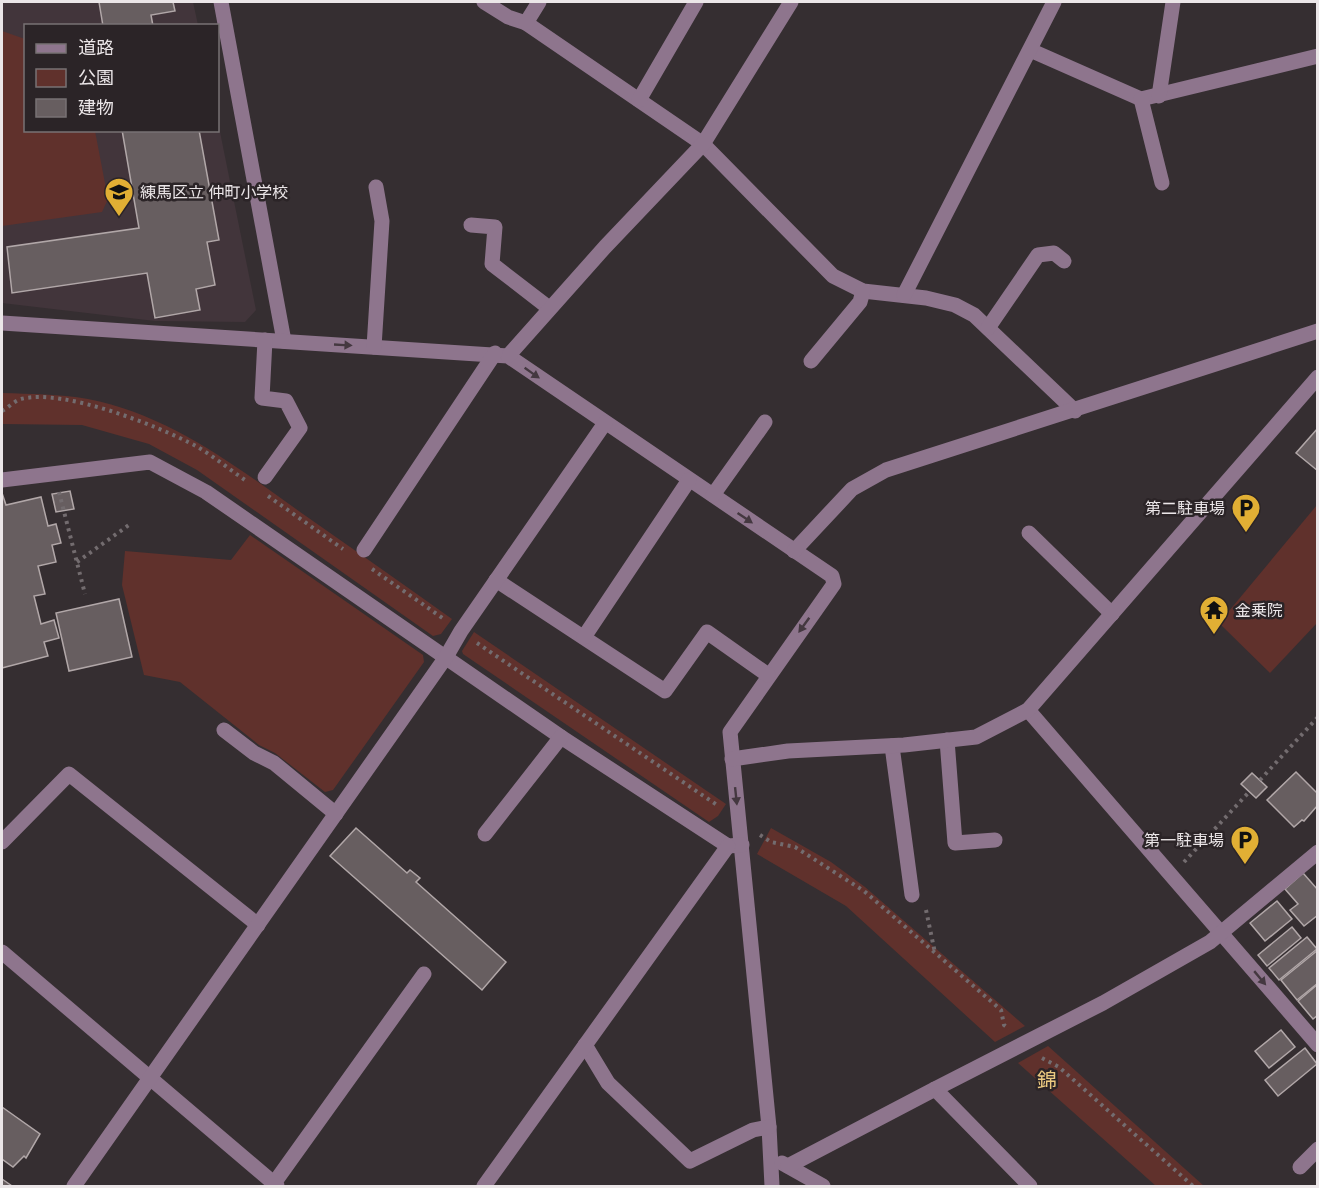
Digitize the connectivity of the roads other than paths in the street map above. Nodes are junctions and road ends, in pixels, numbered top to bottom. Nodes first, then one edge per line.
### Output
1 (220, 2) edge
2 (484, 2) edge
3 (539, 2) edge
4 (696, 2) edge
5 (791, 2) edge
6 (1054, 2) edge
7 (1173, 2) edge
8 (526, 23) junction
9 (1030, 50) junction
10 (1317, 56) edge
11 (1159, 96) junction
12 (1142, 99) junction
13 (639, 100) junction
14 (703, 144) junction
15 (1162, 183) dead end
16 (376, 187) dead end
17 (471, 225) dead end
18 (1064, 261) dead end
19 (863, 291) junction
20 (904, 295) junction
21 (549, 308) junction
22 (2, 323) edge
23 (988, 328) junction
24 (1317, 332) edge
25 (265, 340) junction
26 (284, 341) junction
27 (374, 347) junction
28 (501, 355) junction
29 (811, 361) dead end
30 (1317, 377) edge
31 (1075, 411) junction
32 (765, 422) dead end
33 (605, 423) junction
34 (266, 477) dead end
35 (2, 480) edge
36 (689, 480) junction
37 (713, 495) junction
38 (1029, 533) dead end
39 (364, 550) dead end
40 (794, 551) junction
41 (496, 580) junction
42 (1112, 614) junction
43 (584, 637) junction
44 (446, 657) junction
45 (768, 675) junction
46 (1028, 710) junction
47 (224, 730) dead end
48 (561, 738) junction
49 (947, 740) junction
50 (892, 746) junction
51 (732, 759) junction
52 (336, 814) junction
53 (485, 834) dead end
54 (995, 840) dead end
55 (2, 842) edge
56 (737, 843) junction
57 (1317, 852) edge
58 (912, 895) road end
59 (258, 925) junction
60 (1222, 933) junction
61 (2, 951) edge
62 (424, 974) dead end
63 (585, 1045) junction
64 (1317, 1045) edge
65 (150, 1077) junction
66 (935, 1089) junction
67 (769, 1126) junction
68 (1317, 1149) edge
69 (771, 1158) junction
70 (788, 1167) junction
71 (1300, 1167) dead end
72 (74, 1186) edge
73 (274, 1186) edge
74 (484, 1186) edge
75 (772, 1186) edge
76 (823, 1186) edge
77 (1030, 1186) edge

1 - 26 street
2 - 8 street
3 - 8 street
4 - 13 street
5 - 14 street
6 - 9 street
7 - 11 street
8 - 13 street
9 - 12 street
9 - 20 street
10 - 11 street
11 - 12 street
12 - 15 street
13 - 14 street
14 - 19 street
14 - 21 street
16 - 27 street
17 - 21 street
18 - 23 street
19 - 20 street
19 - 29 street
20 - 23 street
21 - 28 street
22 - 25 street
23 - 31 street
24 - 31 street
25 - 26 street
25 - 34 street
26 -> 27 street
27 - 28 street
28 -> 33 street
28 - 39 street
30 - 42 street
31 - 40 street
32 - 37 street
33 - 36 street
33 - 41 street
35 - 44 street
36 - 37 street
36 - 43 street
37 -> 40 street
38 - 42 street
40 -> 45 street
41 - 43 street
41 - 44 street
42 - 46 street
43 - 45 street
44 - 48 street
44 - 52 street
45 - 51 street
46 - 49 street
46 - 60 street
47 - 52 street
48 - 53 street
48 - 56 street
49 - 50 street
49 - 54 street
50 - 51 street
50 - 58 street
51 -> 56 street
52 - 59 street
55 - 59 street
56 - 63 street
56 - 67 street
57 - 60 street
59 - 65 street
60 -> 64 street
60 - 66 street
61 - 65 street
62 - 73 street
63 - 67 street
63 - 74 street
65 - 72 street
65 - 73 street
66 - 70 street
66 - 77 street
67 - 69 street
68 - 71 street
69 - 70 street
69 - 75 street
70 - 76 street

